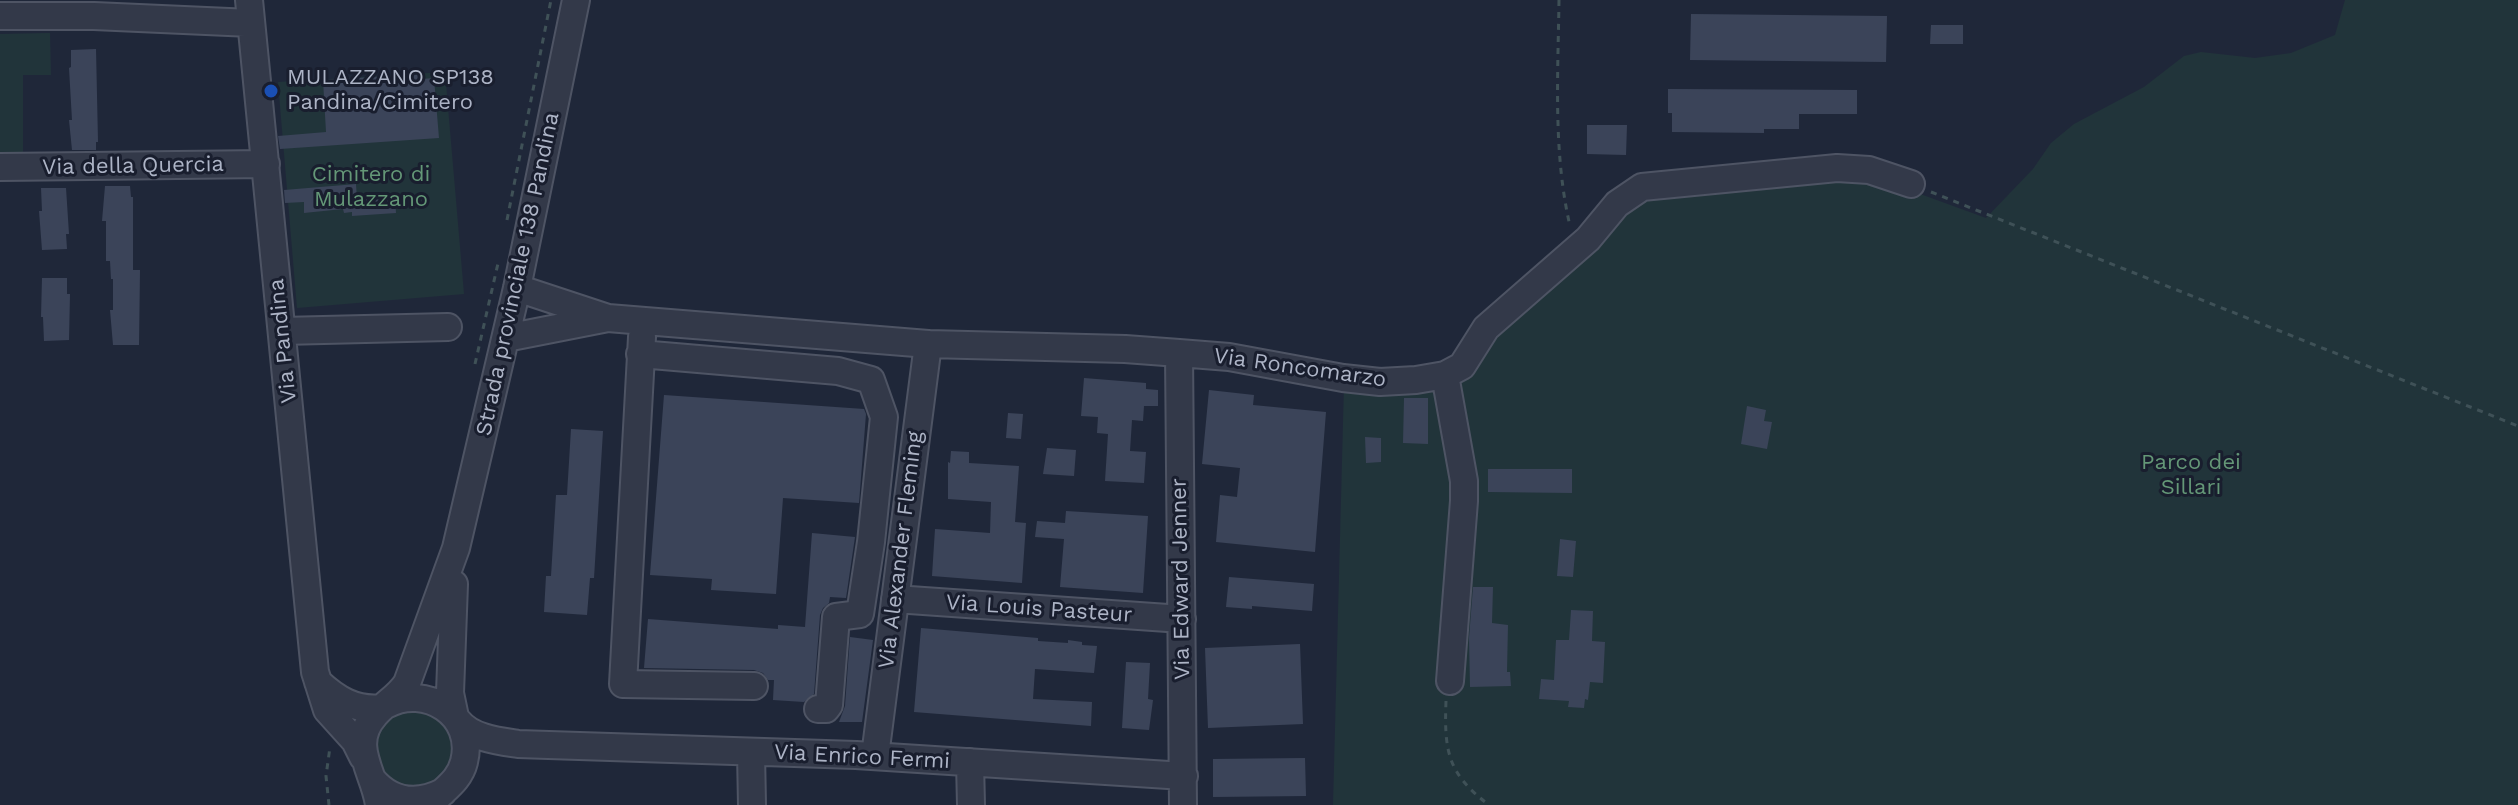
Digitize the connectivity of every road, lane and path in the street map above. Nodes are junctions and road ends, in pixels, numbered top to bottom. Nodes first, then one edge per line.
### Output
1 (551, 0) edge
2 (576, 0) edge
3 (1559, 0) edge
4 (250, 11) edge
5 (0, 16) edge
6 (266, 164) junction
7 (0, 167) edge
8 (1911, 184) joint
9 (505, 230) dead end
10 (1576, 249) junction
11 (500, 254) dead end
12 (517, 288) junction
13 (608, 318) junction
14 (643, 321) junction
15 (448, 327) dead end
16 (282, 331) junction
17 (506, 338) junction
18 (928, 344) junction
19 (1179, 353) junction
20 (640, 354) junction
21 (473, 370) dead end
22 (1445, 375) junction
23 (2518, 426) edge
24 (456, 548) junction
25 (895, 599) junction
26 (1182, 619) junction
27 (318, 681) junction
28 (1450, 681) joint
29 (754, 686) dead end
30 (384, 707) junction
31 (818, 709) dead end
32 (456, 719) junction
33 (339, 726) junction
34 (540, 745) junction
35 (751, 752) junction
36 (875, 756) junction
37 (970, 762) junction
38 (367, 768) junction
39 (1184, 776) junction
40 (443, 791) edge
41 (329, 805) edge
42 (379, 805) edge
43 (752, 805) edge
44 (971, 805) edge
45 (1183, 805) edge
46 (1489, 805) edge

1 - 9 path
2 - 12 street, Strada provinciale 138 Pandina
3 - 10 path
4 - 5 street
4 - 6 street, Via Pandina
6 - 7 street, Via della Quercia
6 - 16 street, Via Pandina
8 - 10 street
8 - 23 path
10 - 22 street
11 - 21 path
12 - 13 street, Via Roncomarzo
12 - 17 street, Strada provinciale 138 Pandina
13 - 14 street, Via Roncomarzo
13 - 17 street, Via Roncomarzo
14 - 18 street, Via Roncomarzo
14 - 20 street
15 - 16 street
16 - 27 street, Via Pandina
17 - 24 street, Strada provinciale 138 Pandina
18 - 19 street, Via Roncomarzo
18 - 25 street, Via Alexander Fleming
19 - 22 street, Via Roncomarzo
19 - 26 street, Via Edward Jenner
20 - 29 street
20 - 31 street
22 - 28 street
24 - 30 street
24 - 32 street
25 - 26 street, Via Louis Pasteur
25 - 36 street, Via Alexander Fleming
26 - 39 street, Via Edward Jenner
27 - 30 street
27 - 33 street, Via Pandina
28 - 46 path
30 - 32 street
30 - 38 street
32 - 34 street, Via Enrico Fermi
32 - 40 street
33 - 38 street, Via Pandina
33 - 41 path
34 - 35 street, Via Enrico Fermi
34 - 40 street, Via Enrico Fermi
35 - 36 street, Via Enrico Fermi
35 - 43 street
36 - 37 street, Via Enrico Fermi
37 - 39 street, Via Enrico Fermi
37 - 44 street
38 - 40 street
38 - 42 street
39 - 45 street, Via Edward Jenner

